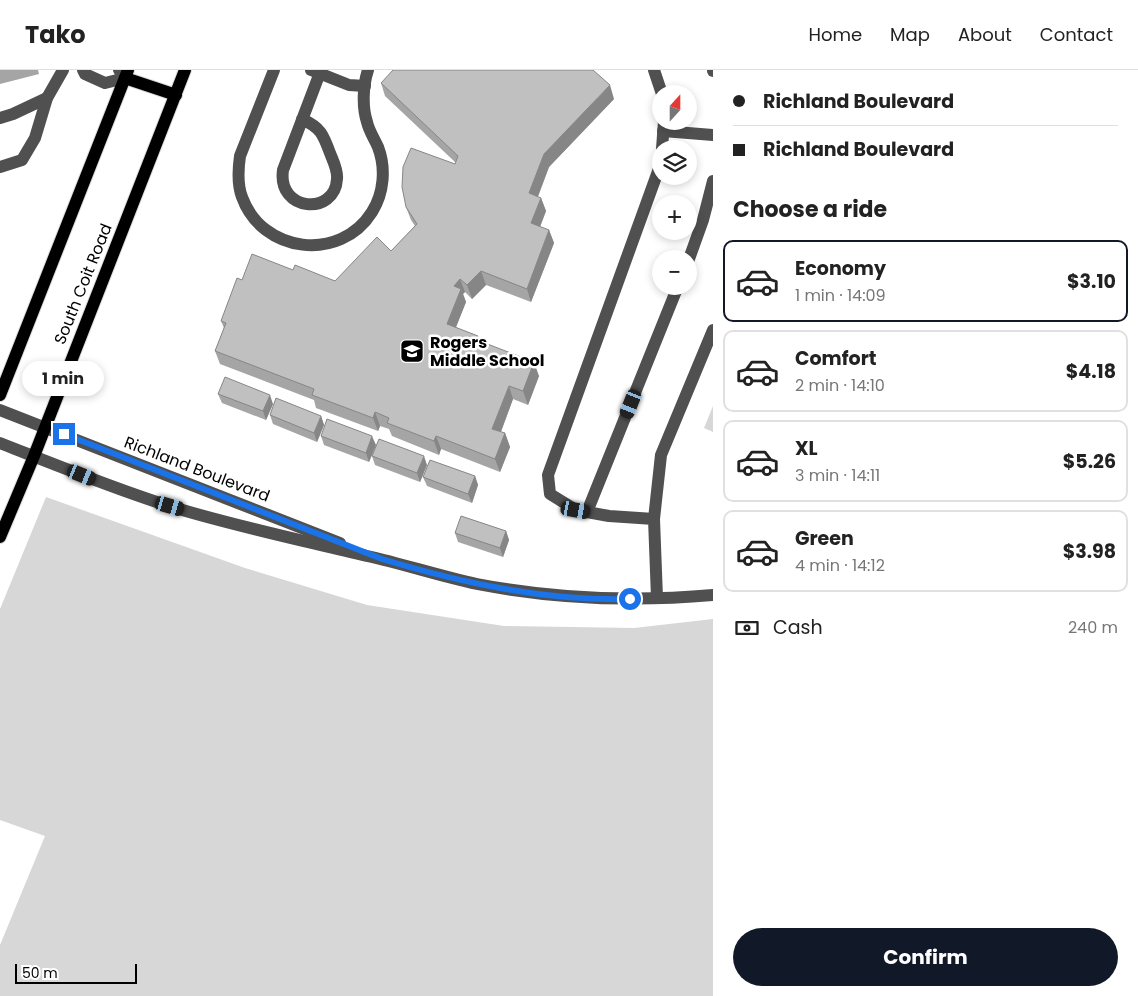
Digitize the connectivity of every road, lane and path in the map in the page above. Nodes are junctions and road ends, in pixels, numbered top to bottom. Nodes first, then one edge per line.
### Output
1 (63, 70) edge
2 (83, 70) edge
3 (185, 70) edge
4 (274, 70) edge
5 (368, 70) edge
6 (654, 70) edge
7 (318, 71) edge
8 (124, 73) edge
9 (659, 85) edge
10 (365, 86) junction
11 (176, 95) junction
12 (47, 98) junction
13 (0, 118) edge
14 (302, 119) junction
15 (688, 130) edge
16 (713, 134) edge
17 (0, 168) edge
18 (713, 181) edge
19 (653, 185) edge
20 (692, 250) edge
21 (674, 295) edge
22 (713, 330) edge
23 (0, 395) edge
24 (0, 410) edge
25 (45, 427) junction
26 (0, 443) edge
27 (34, 456) junction
28 (587, 512) junction
29 (654, 519) junction
30 (0, 537) edge
31 (382, 559) junction
32 (713, 595) edge
33 (657, 598) junction

1 - 12 street
2 - 8 street
3 - 11 main road, South Coit Road
4 - 10 street
5 - 10 street
6 - 9 street
7 - 10 street
7 - 14 street
8 - 11 main road
8 - 23 main road
11 - 25 main road, South Coit Road
12 - 13 street
12 - 17 street
14 - 14 street
15 - 16 street
18 - 20 street
19 - 28 street
21 - 28 street
22 - 29 street
24 - 25 street, Richland Boulevard
25 - 27 main road, South Coit Road
25 - 31 street, Richland Boulevard
26 - 27 street, Richland Boulevard
27 - 30 main road, South Coit Road
27 - 31 street, Richland Boulevard
28 - 29 street
29 - 33 street
31 - 33 street, Richland Boulevard
32 - 33 street, Richland Boulevard

